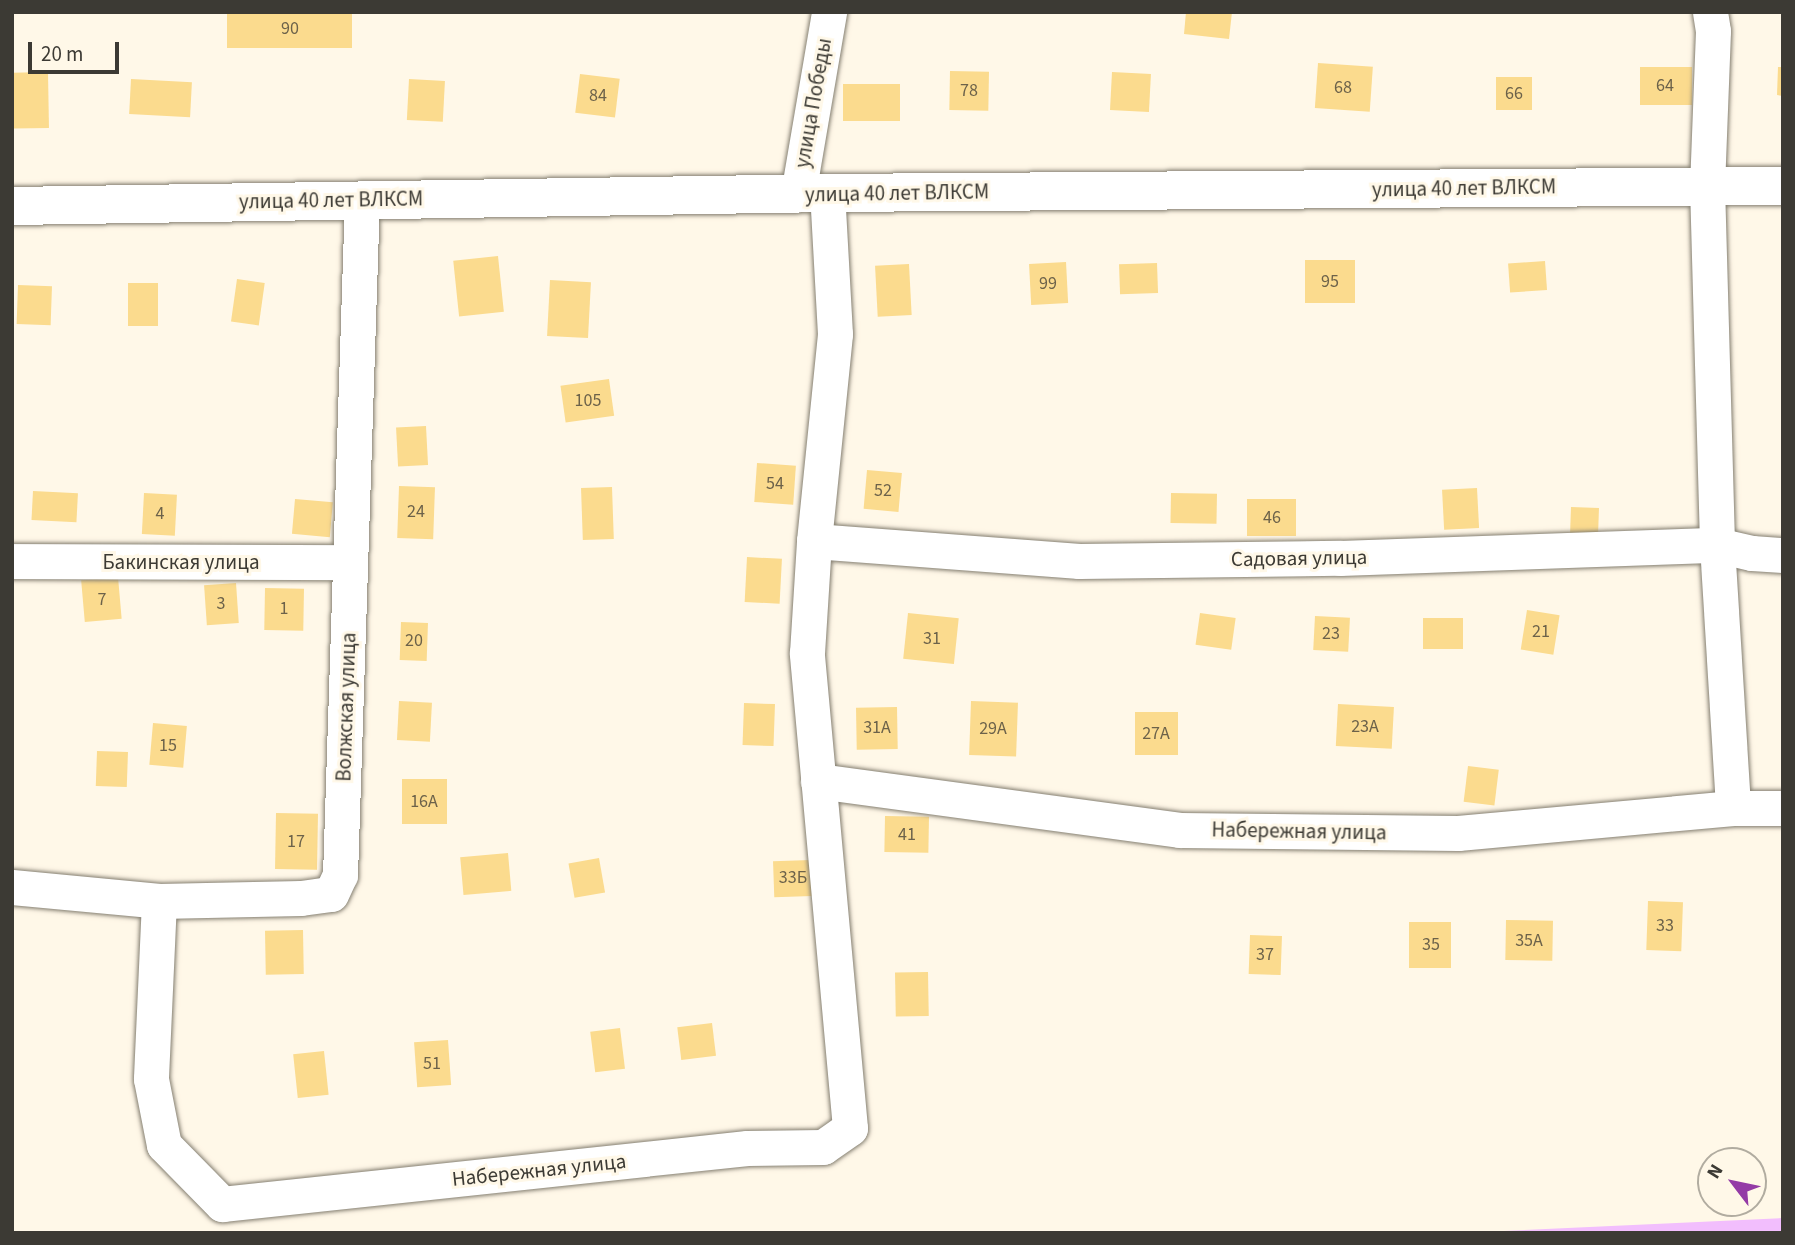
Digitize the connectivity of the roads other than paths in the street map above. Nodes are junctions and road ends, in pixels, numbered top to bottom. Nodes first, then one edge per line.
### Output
1 (829, 12) edge
2 (1710, 12) edge
3 (1707, 185) junction
4 (1783, 186) edge
5 (812, 193) junction
6 (362, 199) junction
7 (12, 206) edge
8 (814, 541) junction
9 (1717, 545) junction
10 (1783, 555) edge
11 (12, 561) edge
12 (350, 562) junction
13 (818, 781) junction
14 (1732, 808) junction
15 (1783, 808) edge
16 (12, 887) edge
17 (159, 901) junction
18 (850, 1128) joint

1 - 5 street, улица Победы
2 - 3 street
3 - 4 street, улица 40 лет ВЛКСМ
3 - 5 street, улица 40 лет ВЛКСМ
3 - 9 street
5 - 6 street, улица 40 лет ВЛКСМ
5 - 8 street, улица Победы
6 - 7 street, улица 40 лет ВЛКСМ
6 - 12 street, Волжская улица
8 - 9 street, Садовая улица
8 - 13 street, улица Победы
9 - 10 street, Садовая улица
9 - 14 street
11 - 12 street, Бакинская улица
12 - 17 street, Волжская улица
13 - 14 street, Набережная улица
13 - 18 street, улица Победы
14 - 15 street, Набережная улица
16 - 17 street, Волжская улица
17 - 18 street, Набережная улица

